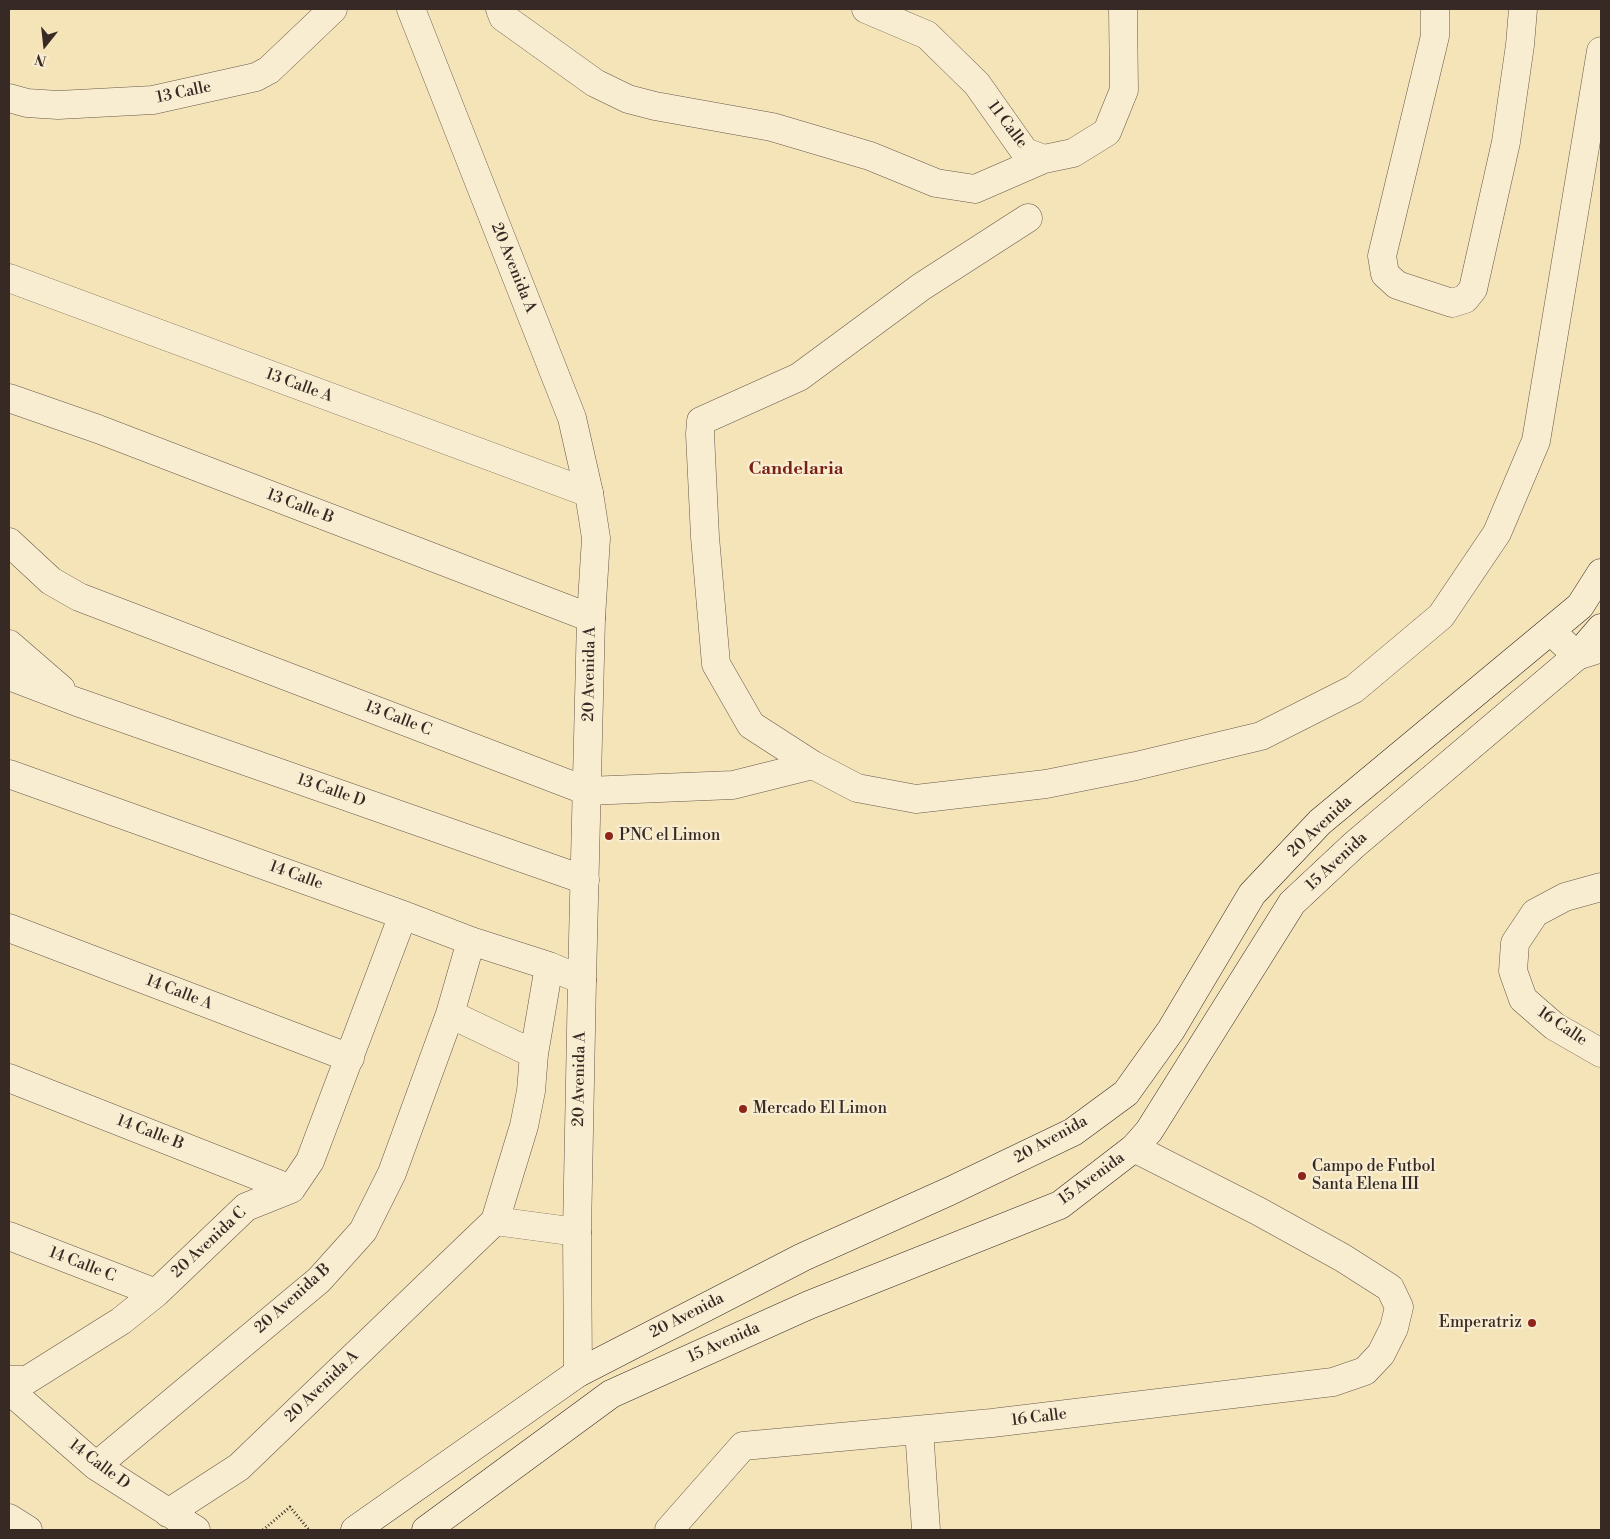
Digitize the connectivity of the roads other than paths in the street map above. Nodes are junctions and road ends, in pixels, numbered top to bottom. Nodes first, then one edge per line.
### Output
1 (333, 9) edge
2 (411, 9) edge
3 (500, 9) edge
4 (866, 9) edge
5 (1123, 9) edge
6 (1434, 9) edge
7 (1523, 9) edge
8 (1601, 51) edge
9 (9, 98) edge
10 (1044, 158) junction
11 (1028, 218) dead end
12 (9, 278) edge
13 (9, 398) edge
14 (589, 493) junction
15 (9, 542) edge
16 (1601, 573) edge
17 (591, 618) junction
18 (1601, 628) edge
19 (1551, 631) junction
20 (9, 644) edge
21 (1589, 652) edge
22 (9, 676) edge
23 (76, 702) junction
24 (813, 765) junction
25 (9, 774) edge
26 (587, 791) junction
27 (585, 880) junction
28 (1601, 887) edge
29 (403, 915) junction
30 (9, 928) edge
31 (471, 941) junction
32 (549, 966) junction
33 (582, 980) junction
34 (450, 1014) junction
35 (1601, 1053) edge
36 (534, 1054) junction
37 (350, 1058) junction
38 (9, 1078) edge
39 (1134, 1148) junction
40 (291, 1189) junction
41 (495, 1221) junction
42 (577, 1232) junction
43 (9, 1236) edge
44 (156, 1294) junction
45 (578, 1373) junction
46 (9, 1380) edge
47 (9, 1390) edge
48 (919, 1430) junction
49 (96, 1466) junction
50 (168, 1513) junction
51 (9, 1518) edge
52 (28, 1530) edge
53 (196, 1530) edge
54 (356, 1530) edge
55 (426, 1530) edge
56 (669, 1530) edge
57 (926, 1530) edge

1 - 9 street, 13 Calle
2 - 14 street, 20 Avenida A
3 - 10 street
4 - 10 street, 11 Calle
5 - 10 street, 11 Calle
6 - 7 street
8 - 24 street
11 - 24 street
12 - 14 street, 13 Calle A
13 - 17 street, 13 Calle B
14 - 17 street, 20 Avenida A
15 - 26 street, 13 Calle C
16 - 19 street, 20 Avenida
17 - 26 street, 20 Avenida A
18 - 21 street, 15 Avenida
19 - 21 street
19 - 45 street, 20 Avenida
20 - 23 street, 13 Calle D
21 - 39 street, 15 Avenida
22 - 23 street, 13 Calle D
23 - 27 street, 13 Calle D
24 - 26 street, 13 Calle C
25 - 29 street, 14 Calle
26 - 27 street, 20 Avenida A
27 - 33 street, 20 Avenida A
28 - 35 street, 16 Calle
29 - 31 street, 14 Calle
29 - 37 street
30 - 37 street, 14 Calle A
31 - 32 street, 14 Calle
31 - 34 street, 20 Avenida B
32 - 33 street, 14 Calle
32 - 36 street, 20 Avenida A
33 - 42 street, 20 Avenida A
34 - 36 street
34 - 49 street, 20 Avenida B
36 - 41 street, 20 Avenida A
37 - 40 street
38 - 40 street, 14 Calle B
39 - 48 street, 16 Calle
39 - 55 street, 15 Avenida
40 - 44 street, 20 Avenida C
41 - 42 street
41 - 50 street, 20 Avenida A
42 - 45 street, 20 Avenida A
43 - 44 street, 14 Calle C
44 - 46 street, 20 Avenida C
45 - 54 street, 20 Avenida
47 - 49 street, 14 Calle D
48 - 56 street, 16 Calle
48 - 57 street
49 - 50 street, 14 Calle D
50 - 53 street, 14 Calle D
51 - 52 street

